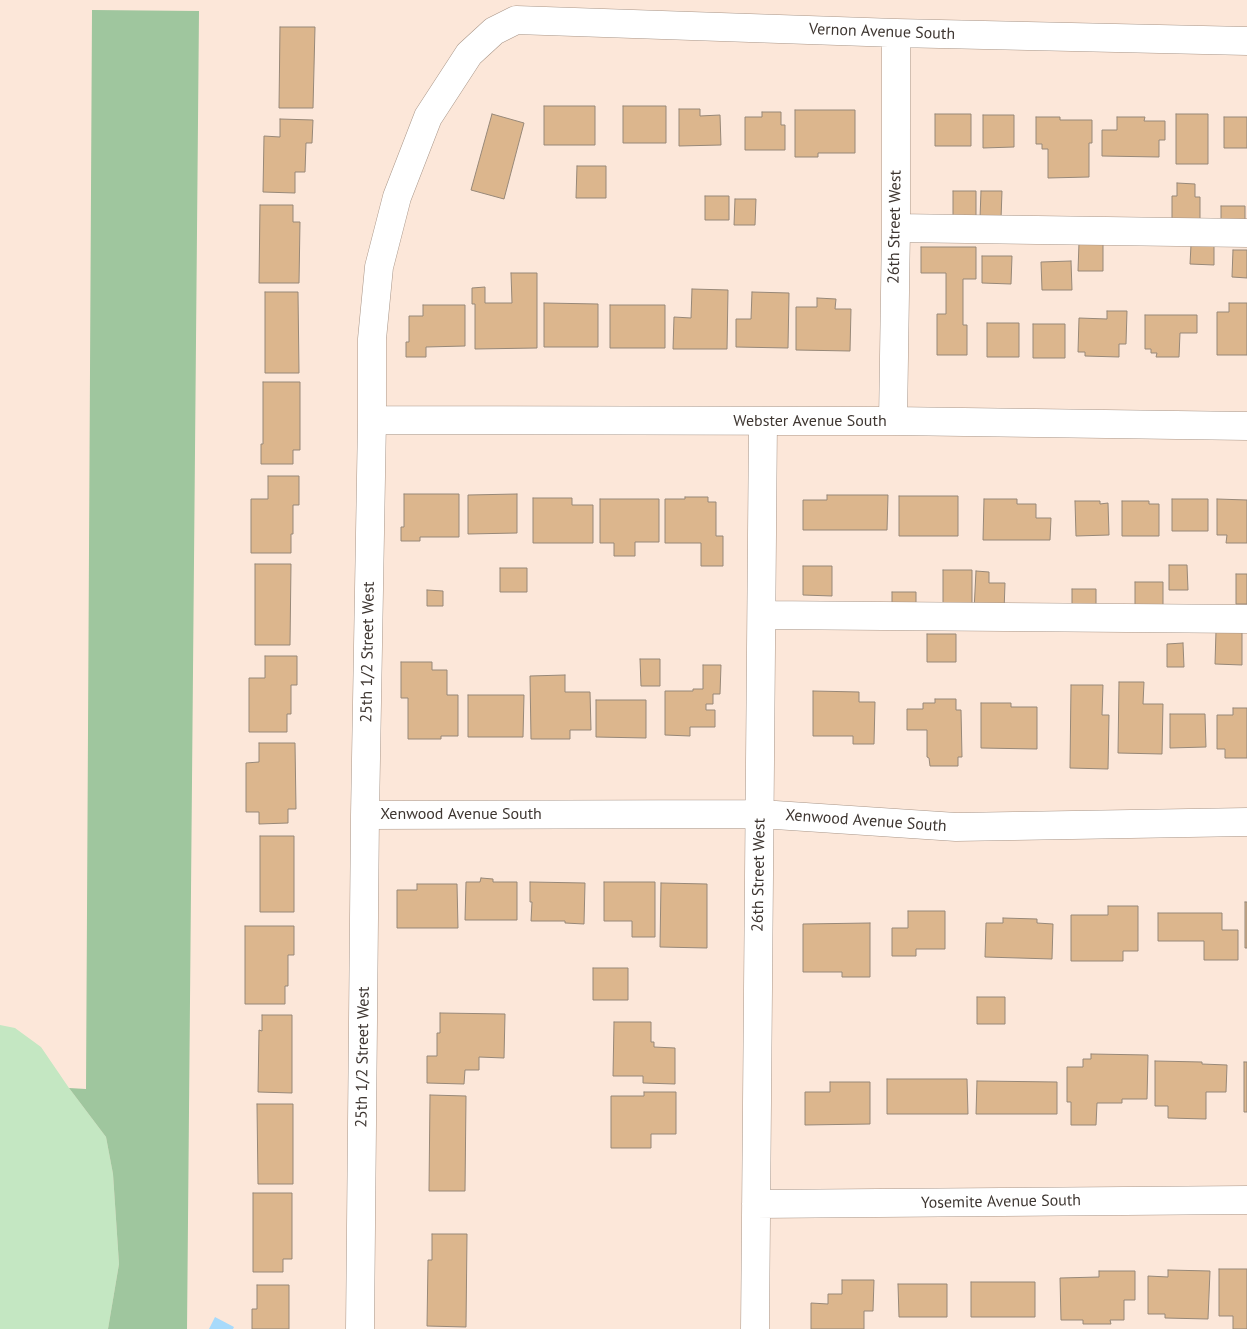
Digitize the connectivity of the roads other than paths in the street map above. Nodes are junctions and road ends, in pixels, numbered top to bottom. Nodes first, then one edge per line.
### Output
1 (516, 20) joint
2 (896, 33) junction
3 (1247, 41) edge
4 (896, 228) junction
5 (1247, 233) edge
6 (372, 420) junction
7 (763, 421) junction
8 (893, 421) junction
9 (1247, 426) edge
10 (762, 615) junction
11 (1247, 619) edge
12 (760, 814) junction
13 (365, 815) junction
14 (1247, 822) edge
15 (1247, 1200) edge
16 (756, 1204) junction
17 (360, 1329) edge
18 (755, 1329) edge

1 - 2 street, Vernon Avenue South
1 - 6 street, 25th 1/2 Street West
2 - 3 street, Vernon Avenue South
2 - 4 street, 26th Street West
4 - 5 street
4 - 8 street, 26th Street West
6 - 7 street, Webster Avenue South
6 - 13 street, 25th 1/2 Street West
7 - 8 street, Webster Avenue South
7 - 10 street, 26th Street West
8 - 9 street, Webster Avenue South
10 - 11 street
10 - 12 street, 26th Street West
12 - 13 street, Xenwood Avenue South
12 - 14 street, Xenwood Avenue South
12 - 16 street, 26th Street West
13 - 17 street, 25th 1/2 Street West
15 - 16 street, Yosemite Avenue South
16 - 18 street, 26th Street West

